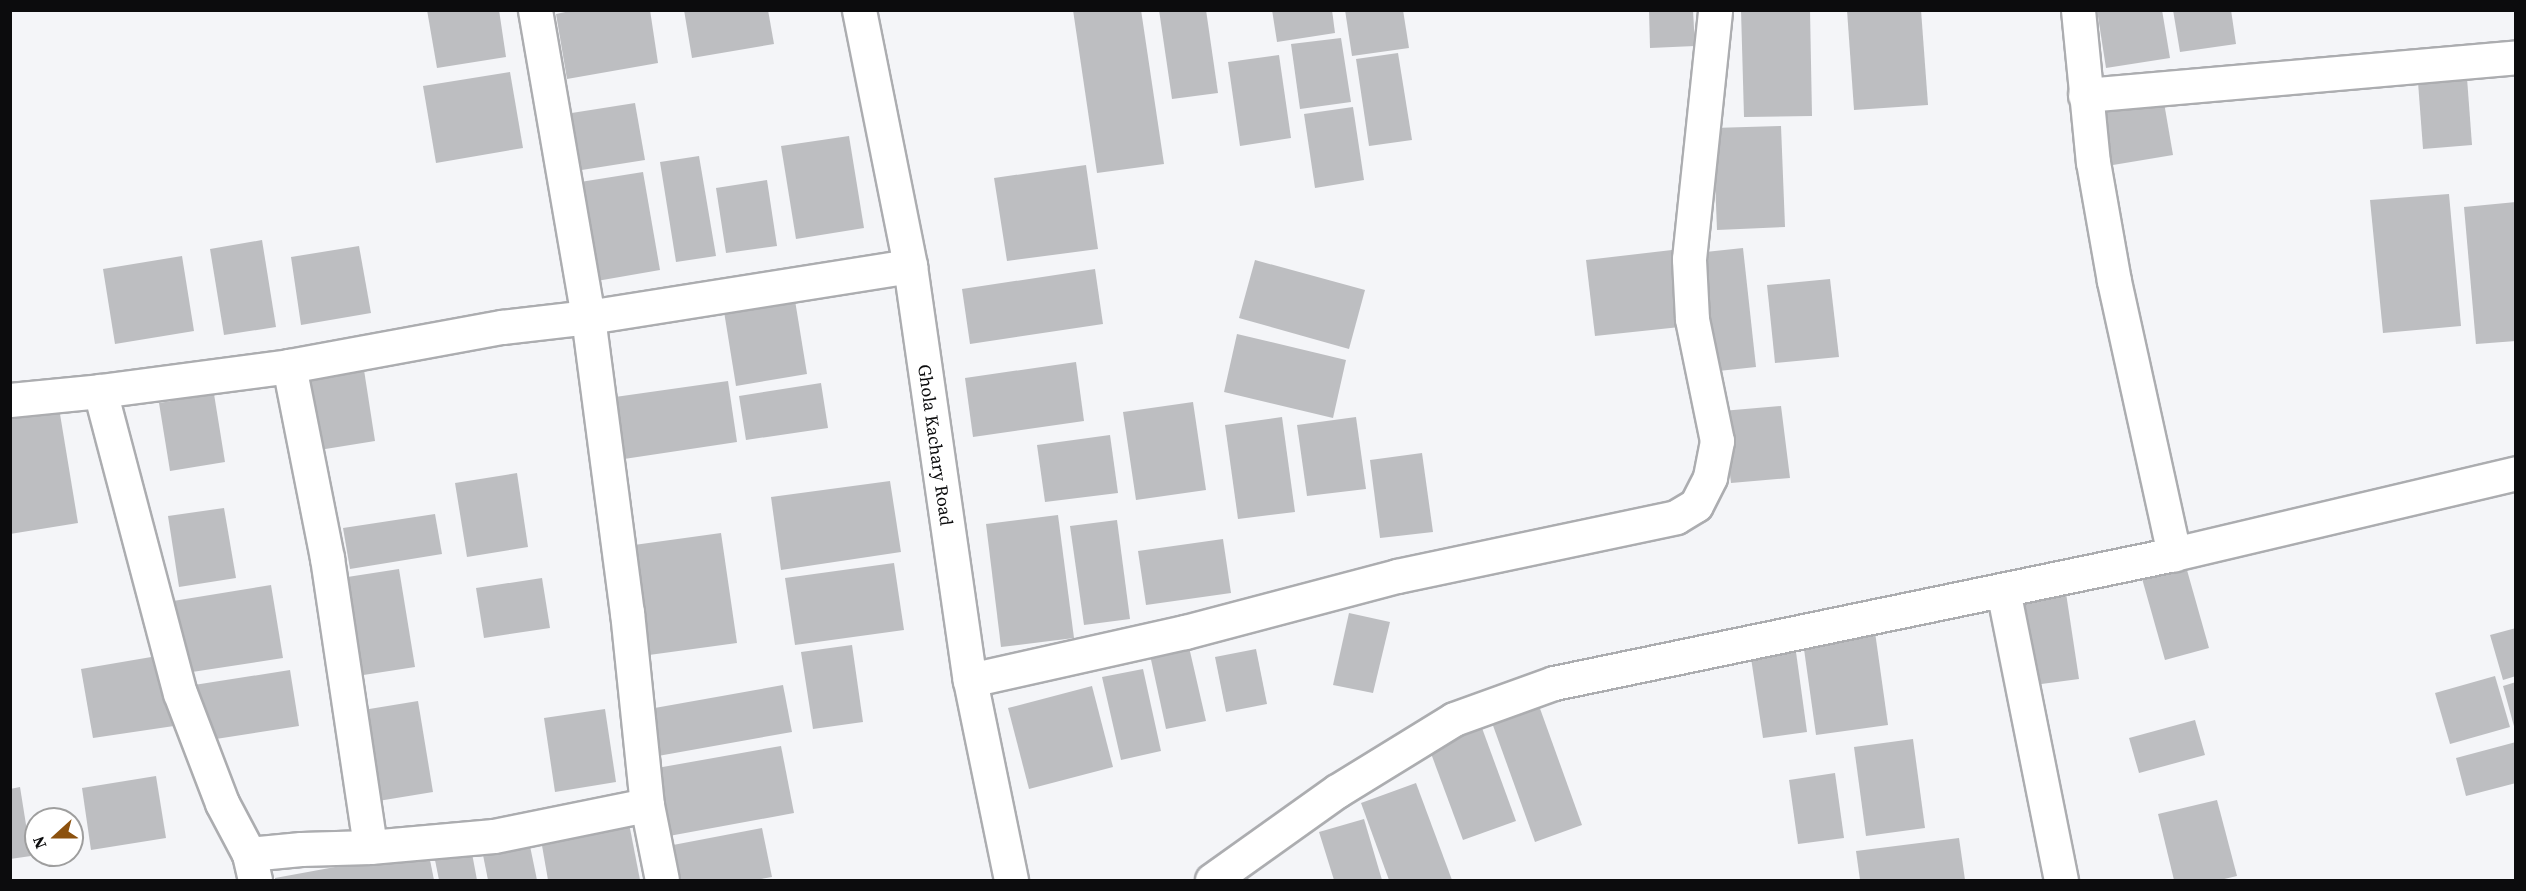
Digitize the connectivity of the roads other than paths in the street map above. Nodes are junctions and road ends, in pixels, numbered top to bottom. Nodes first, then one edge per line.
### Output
1 (535, 10) edge
2 (859, 10) edge
3 (1715, 10) edge
4 (2078, 10) edge
5 (2516, 57) edge
6 (2085, 95) junction
7 (909, 266) junction
8 (588, 317) junction
9 (289, 366) junction
10 (100, 392) junction
11 (10, 400) edge
12 (2516, 473) edge
13 (2174, 554) junction
14 (2003, 590) junction
15 (970, 680) junction
16 (647, 805) junction
17 (370, 847) junction
18 (252, 867) edge
19 (662, 880) edge
20 (1011, 880) edge
21 (1212, 880) edge
22 (2061, 880) edge

1 - 8 street
2 - 7 street, Ghola Kachary Road
3 - 15 street
4 - 6 street
5 - 6 street
6 - 13 street
7 - 8 street
7 - 15 street, Ghola Kachary Road
8 - 9 street
8 - 16 street
9 - 10 street
9 - 17 street
10 - 11 street
10 - 18 street
12 - 13 street
13 - 14 street
14 - 21 street
14 - 22 street
15 - 20 street, Ghola Kachary Road
16 - 17 street
16 - 19 street
17 - 18 street

